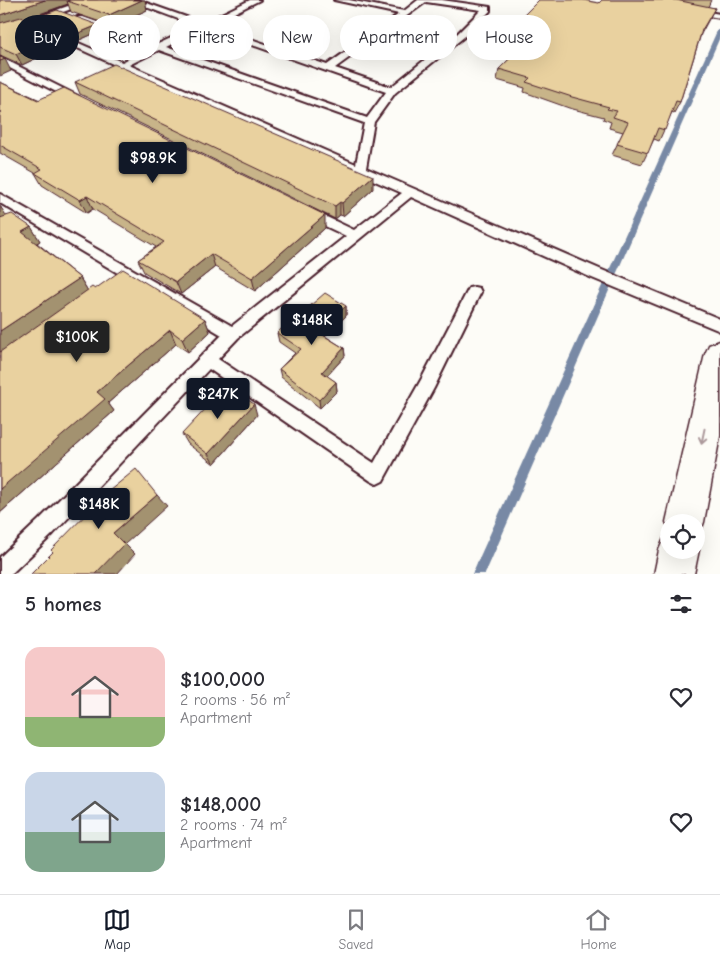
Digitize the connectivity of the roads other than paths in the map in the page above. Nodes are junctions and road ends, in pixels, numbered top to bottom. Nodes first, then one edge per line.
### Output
1 (92, 0) edge
2 (131, 0) edge
3 (256, 0) edge
4 (338, 0) edge
5 (423, 0) edge
6 (428, 0) edge
7 (682, 8) edge
8 (59, 12) junction
9 (405, 14) junction
10 (51, 15) edge
11 (175, 15) edge
12 (225, 15) edge
13 (720, 16) edge
14 (89, 22) edge
15 (15, 28) edge
16 (0, 33) edge
17 (253, 42) edge
18 (160, 47) edge
19 (79, 49) edge
20 (0, 60) edge
21 (132, 60) edge
22 (117, 67) junction
23 (328, 69) junction
24 (392, 91) junction
25 (83, 101) edge
26 (369, 122) junction
27 (360, 170) junction
28 (410, 192) junction
29 (0, 198) edge
30 (303, 210) edge
31 (29, 216) junction
32 (14, 224) edge
33 (356, 236) junction
34 (130, 272) junction
35 (113, 283) edge
36 (474, 292) dead end
37 (720, 326) edge
38 (233, 334) junction
39 (720, 354) edge
40 (207, 360) junction
41 (687, 514) edge
42 (677, 559) edge
43 (0, 571) edge
44 (674, 574) edge

1 - 8 lane
2 - 11 lane
3 - 12 lane
4 - 9 lane
5 - 9 lane
6 - 24 lane
7 - 13 lane
8 - 10 lane
8 - 14 lane
9 - 23 lane
15 - 16 lane
17 - 23 lane
18 - 26 lane
19 - 22 lane
20 - 25 lane
21 - 22 lane
22 - 27 lane
23 - 24 lane
24 - 26 lane
26 - 27 lane
27 - 28 lane
28 - 33 lane
28 - 37 lane
29 - 31 lane
30 - 33 lane
31 - 32 lane
31 - 34 lane
33 - 38 lane
34 - 35 lane
34 - 38 lane
36 - 40 lane
38 - 40 lane
39 -> 41 main road
40 - 43 lane
42 - 44 main road

